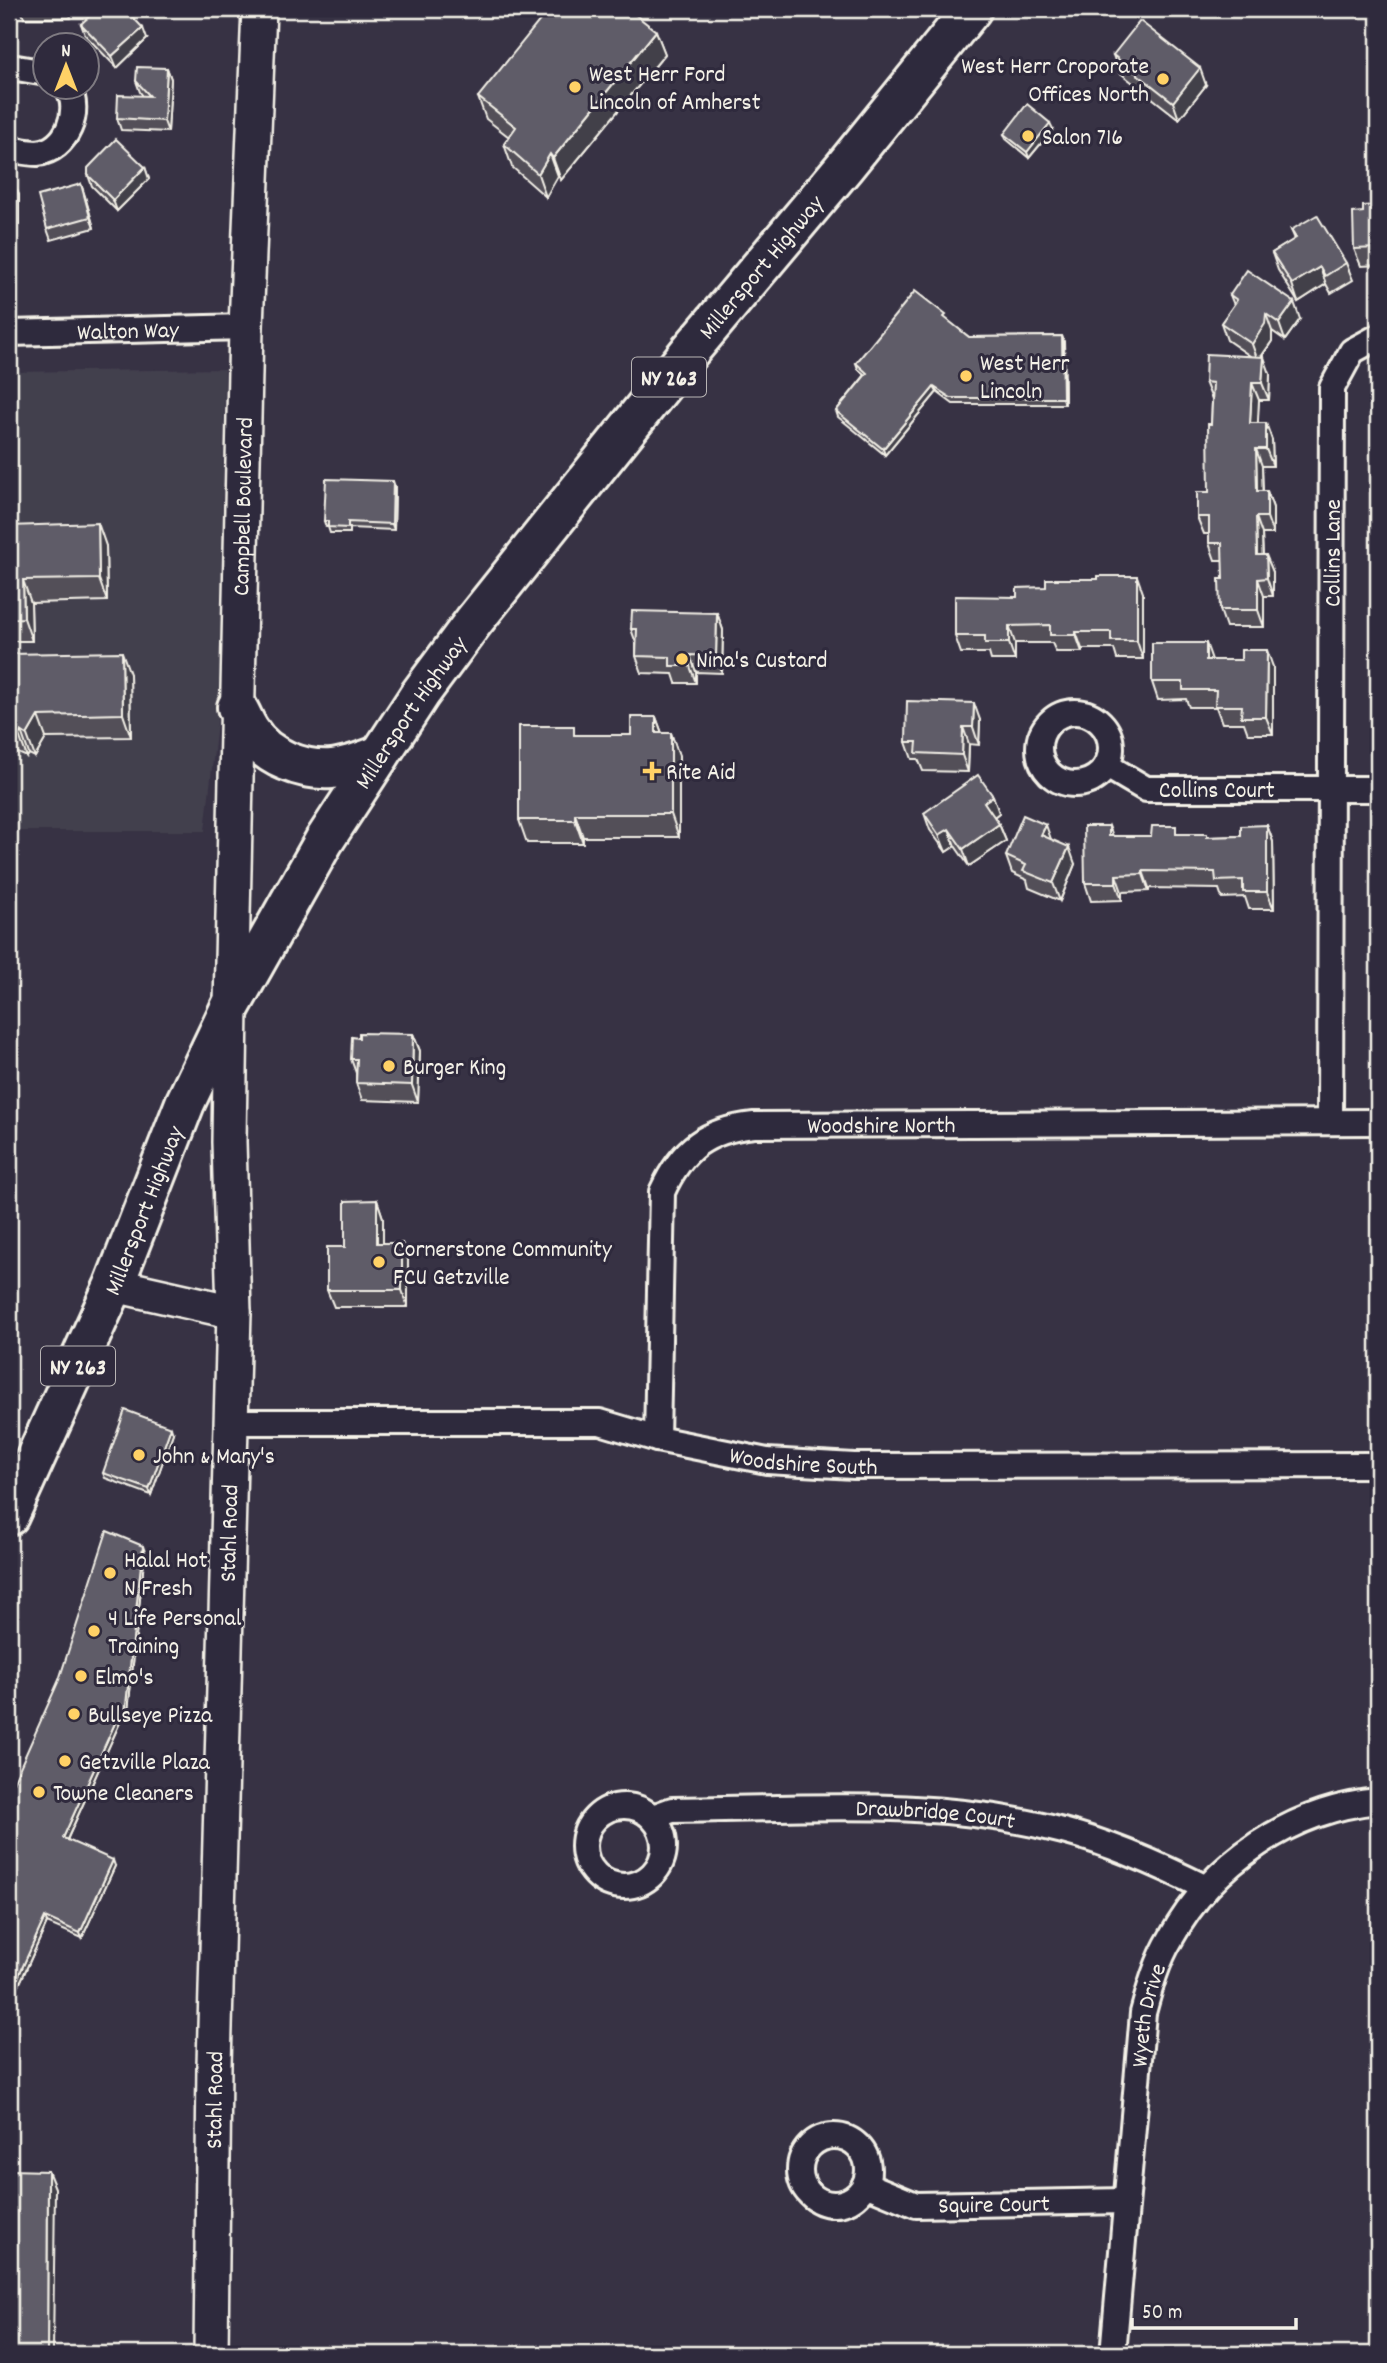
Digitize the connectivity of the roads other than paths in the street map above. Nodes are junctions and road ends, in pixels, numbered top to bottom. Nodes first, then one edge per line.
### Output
1 (259, 9) edge
2 (972, 9) edge
3 (9, 70) edge
4 (32, 71) edge
5 (73, 102) edge
6 (9, 149) edge
7 (246, 327) junction
8 (9, 333) edge
9 (1378, 337) edge
10 (237, 706) junction
11 (380, 755) junction
12 (1107, 766) dead end
13 (1330, 789) junction
14 (1378, 789) edge
15 (231, 1006) junction
16 (1330, 1122) junction
17 (1378, 1122) edge
18 (114, 1285) junction
19 (234, 1312) junction
20 (232, 1422) junction
21 (657, 1439) junction
22 (1378, 1465) edge
23 (9, 1516) edge
24 (1378, 1801) edge
25 (653, 1817) dead end
26 (1206, 1888) junction
27 (865, 2184) dead end
28 (1126, 2201) junction
29 (211, 2354) edge
30 (1113, 2354) edge

1 - 7 street, Campbell Boulevard
2 - 11 main road, Millersport Highway / NY 263
3 - 4 street
5 - 6 street
7 - 8 street, Walton Way
7 - 10 street, Campbell Boulevard
9 - 13 street, Collins Lane
10 - 11 main road
10 - 15 street, Campbell Boulevard
11 - 15 main road, Millersport Highway / NY 263
12 - 13 street, Collins Court
13 - 14 street
13 - 16 street, Collins Lane
15 - 18 main road, Millersport Highway / NY 263
15 - 19 street, Stahl Road
16 - 17 street, Woodshire North
16 - 21 street, Woodshire North
18 - 19 street
18 - 23 main road, Millersport Highway / NY 263
19 - 20 street, Stahl Road
20 - 21 street, Woodshire South
20 - 29 street, Stahl Road
21 - 22 street, Woodshire South
24 - 26 street, Wyeth Drive
25 - 26 street, Drawbridge Court
26 - 28 street, Wyeth Drive
27 - 28 street, Squire Court
28 - 30 street, Wyeth Drive

